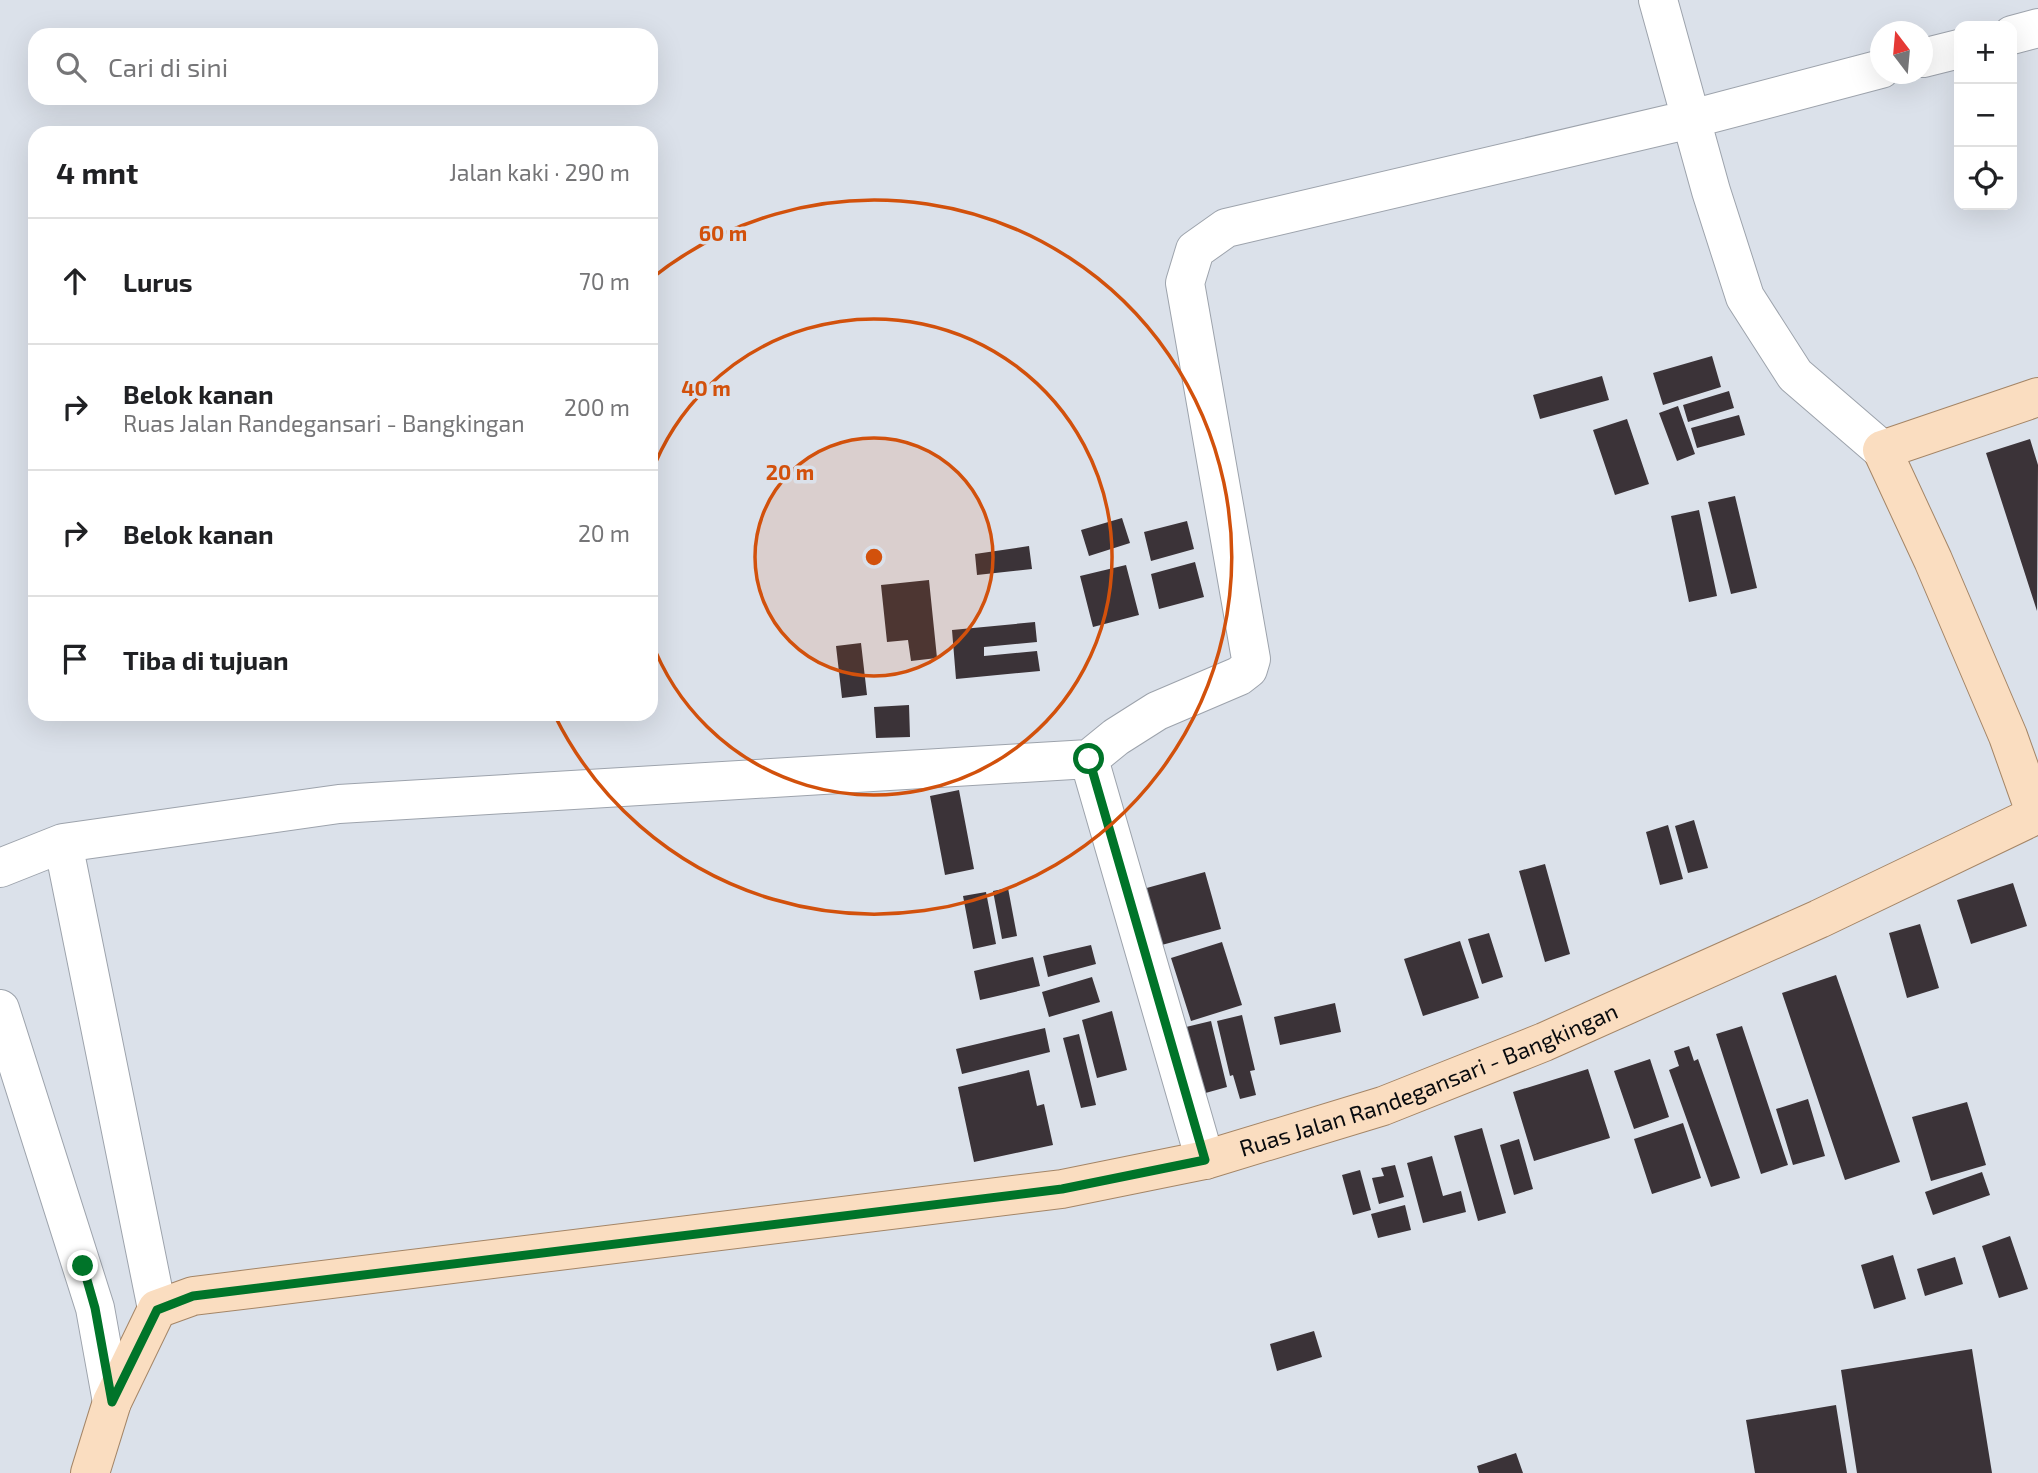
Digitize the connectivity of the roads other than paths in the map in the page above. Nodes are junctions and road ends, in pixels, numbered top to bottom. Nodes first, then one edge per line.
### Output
1 (1658, 0) edge
2 (2038, 28) edge
3 (2017, 34) edge
4 (1954, 50) edge
5 (1933, 56) edge
6 (1870, 72) edge
7 (1691, 119) junction
8 (2038, 397) edge
9 (1882, 450) junction
10 (1089, 759) junction
11 (2037, 817) edge
12 (63, 843) junction
13 (0, 868) edge
14 (0, 1009) edge
15 (1205, 1160) junction
16 (157, 1310) junction
17 (112, 1402) junction
18 (90, 1473) edge

1 - 7 street
2 - 3 street
4 - 5 street
6 - 7 street
7 - 9 street
7 - 10 street
8 - 9 main road
9 - 11 main road, Ruas Jalan Randegansari - Bangkingan
10 - 12 street
10 - 15 street
11 - 15 main road, Ruas Jalan Randegansari - Bangkingan
12 - 13 street
12 - 16 street
14 - 17 street
15 - 16 main road, Ruas Jalan Randegansari - Bangkingan
16 - 17 main road
17 - 18 main road

